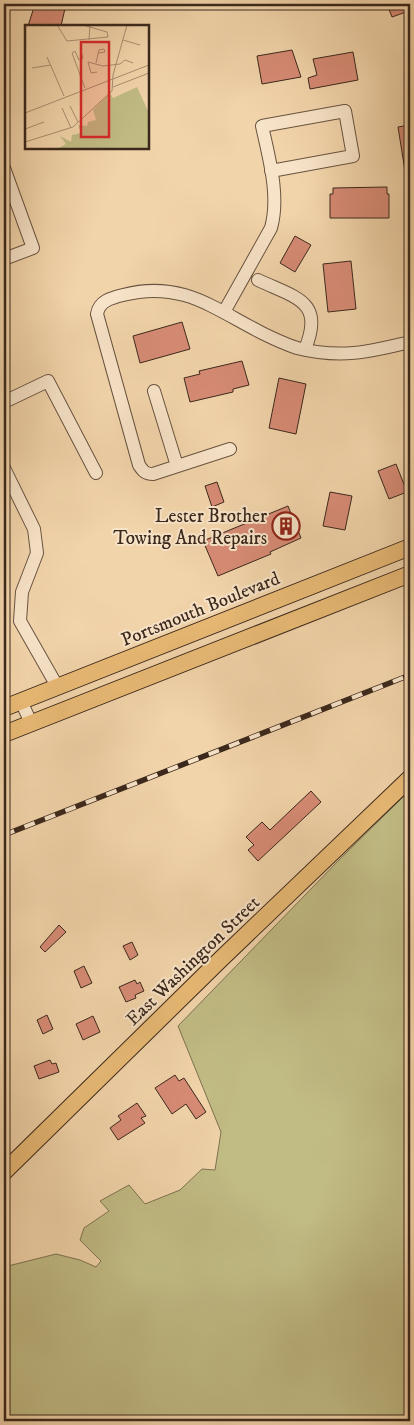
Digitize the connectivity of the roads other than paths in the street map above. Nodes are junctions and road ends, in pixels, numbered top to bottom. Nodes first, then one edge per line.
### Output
1 (4, 168) edge
2 (271, 171) junction
3 (4, 259) edge
4 (258, 280) dead end
5 (224, 312) junction
6 (410, 342) edge
7 (305, 349) junction
8 (154, 391) dead end
9 (4, 402) edge
10 (230, 448) dead end
11 (177, 466) junction
12 (4, 468) edge
13 (96, 473) dead end
14 (410, 547) edge
15 (410, 574) edge
16 (57, 686) junction
17 (21, 701) junction
18 (4, 708) edge
19 (31, 723) junction
20 (4, 734) edge
21 (410, 778) edge
22 (4, 1172) edge

1 - 3 street
2 - 2 street
2 - 5 street
4 - 7 street
5 - 7 street
5 - 11 street
6 - 7 street
8 - 11 street
9 - 13 street
10 - 11 street
12 - 16 street
14 - 16 main road, Portsmouth Boulevard
15 - 19 main road
16 - 17 main road, Portsmouth Boulevard
17 - 18 main road, Portsmouth Boulevard
17 - 19 street
19 - 20 main road
21 - 22 main road, East Washington Street

